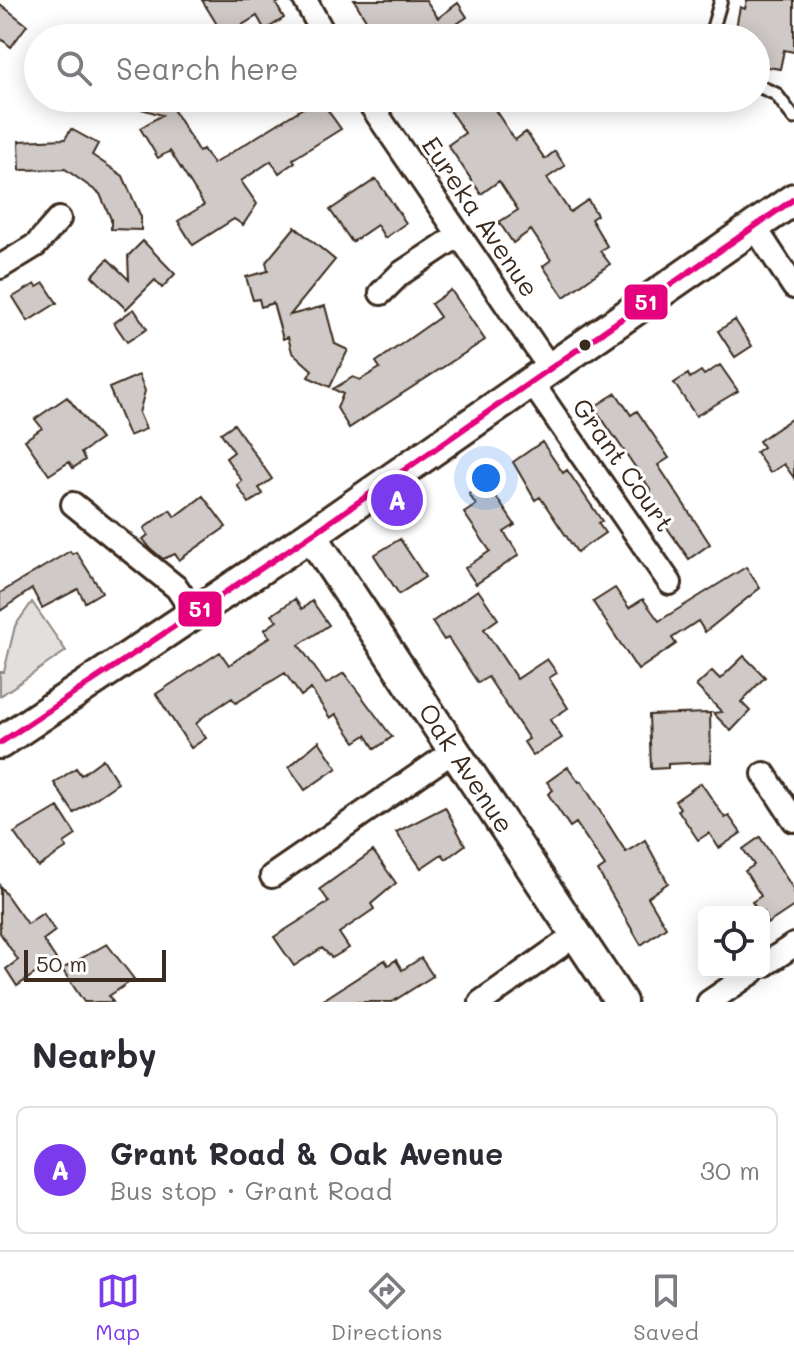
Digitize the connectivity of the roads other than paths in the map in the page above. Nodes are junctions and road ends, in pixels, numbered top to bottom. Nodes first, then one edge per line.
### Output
1 (305, 0) edge
2 (721, 0) edge
3 (318, 24) edge
4 (714, 24) edge
5 (770, 91) edge
6 (376, 112) edge
7 (794, 118) edge
8 (794, 199) edge
9 (59, 219) dead end
10 (754, 226) junction
11 (459, 235) junction
12 (0, 267) edge
13 (794, 287) edge
14 (381, 293) dead end
15 (539, 374) junction
16 (73, 504) dead end
17 (311, 535) junction
18 (670, 583) dead end
19 (194, 614) junction
20 (0, 743) edge
21 (455, 750) junction
22 (764, 774) dead end
23 (794, 820) edge
24 (272, 876) dead end
25 (577, 934) junction
26 (794, 945) edge
27 (770, 961) edge
28 (744, 978) edge
29 (481, 1002) edge
30 (621, 1002) edge
31 (709, 1002) edge

1 - 3 street
2 - 4 lane
5 - 7 lane
6 - 11 street, Eureka Avenue
8 - 10 main road
9 - 12 street
10 - 13 street
10 - 15 main road
11 - 14 street
11 - 15 street, Eureka Avenue
15 - 17 main road
15 - 18 street, Grant Court
16 - 19 street
17 - 19 main road
17 - 21 main road, Oak Avenue
19 - 20 main road
21 - 24 street
21 - 25 main road, Oak Avenue
22 - 23 street
25 - 29 street
25 - 30 main road, Oak Avenue
26 - 27 street
28 - 31 street

